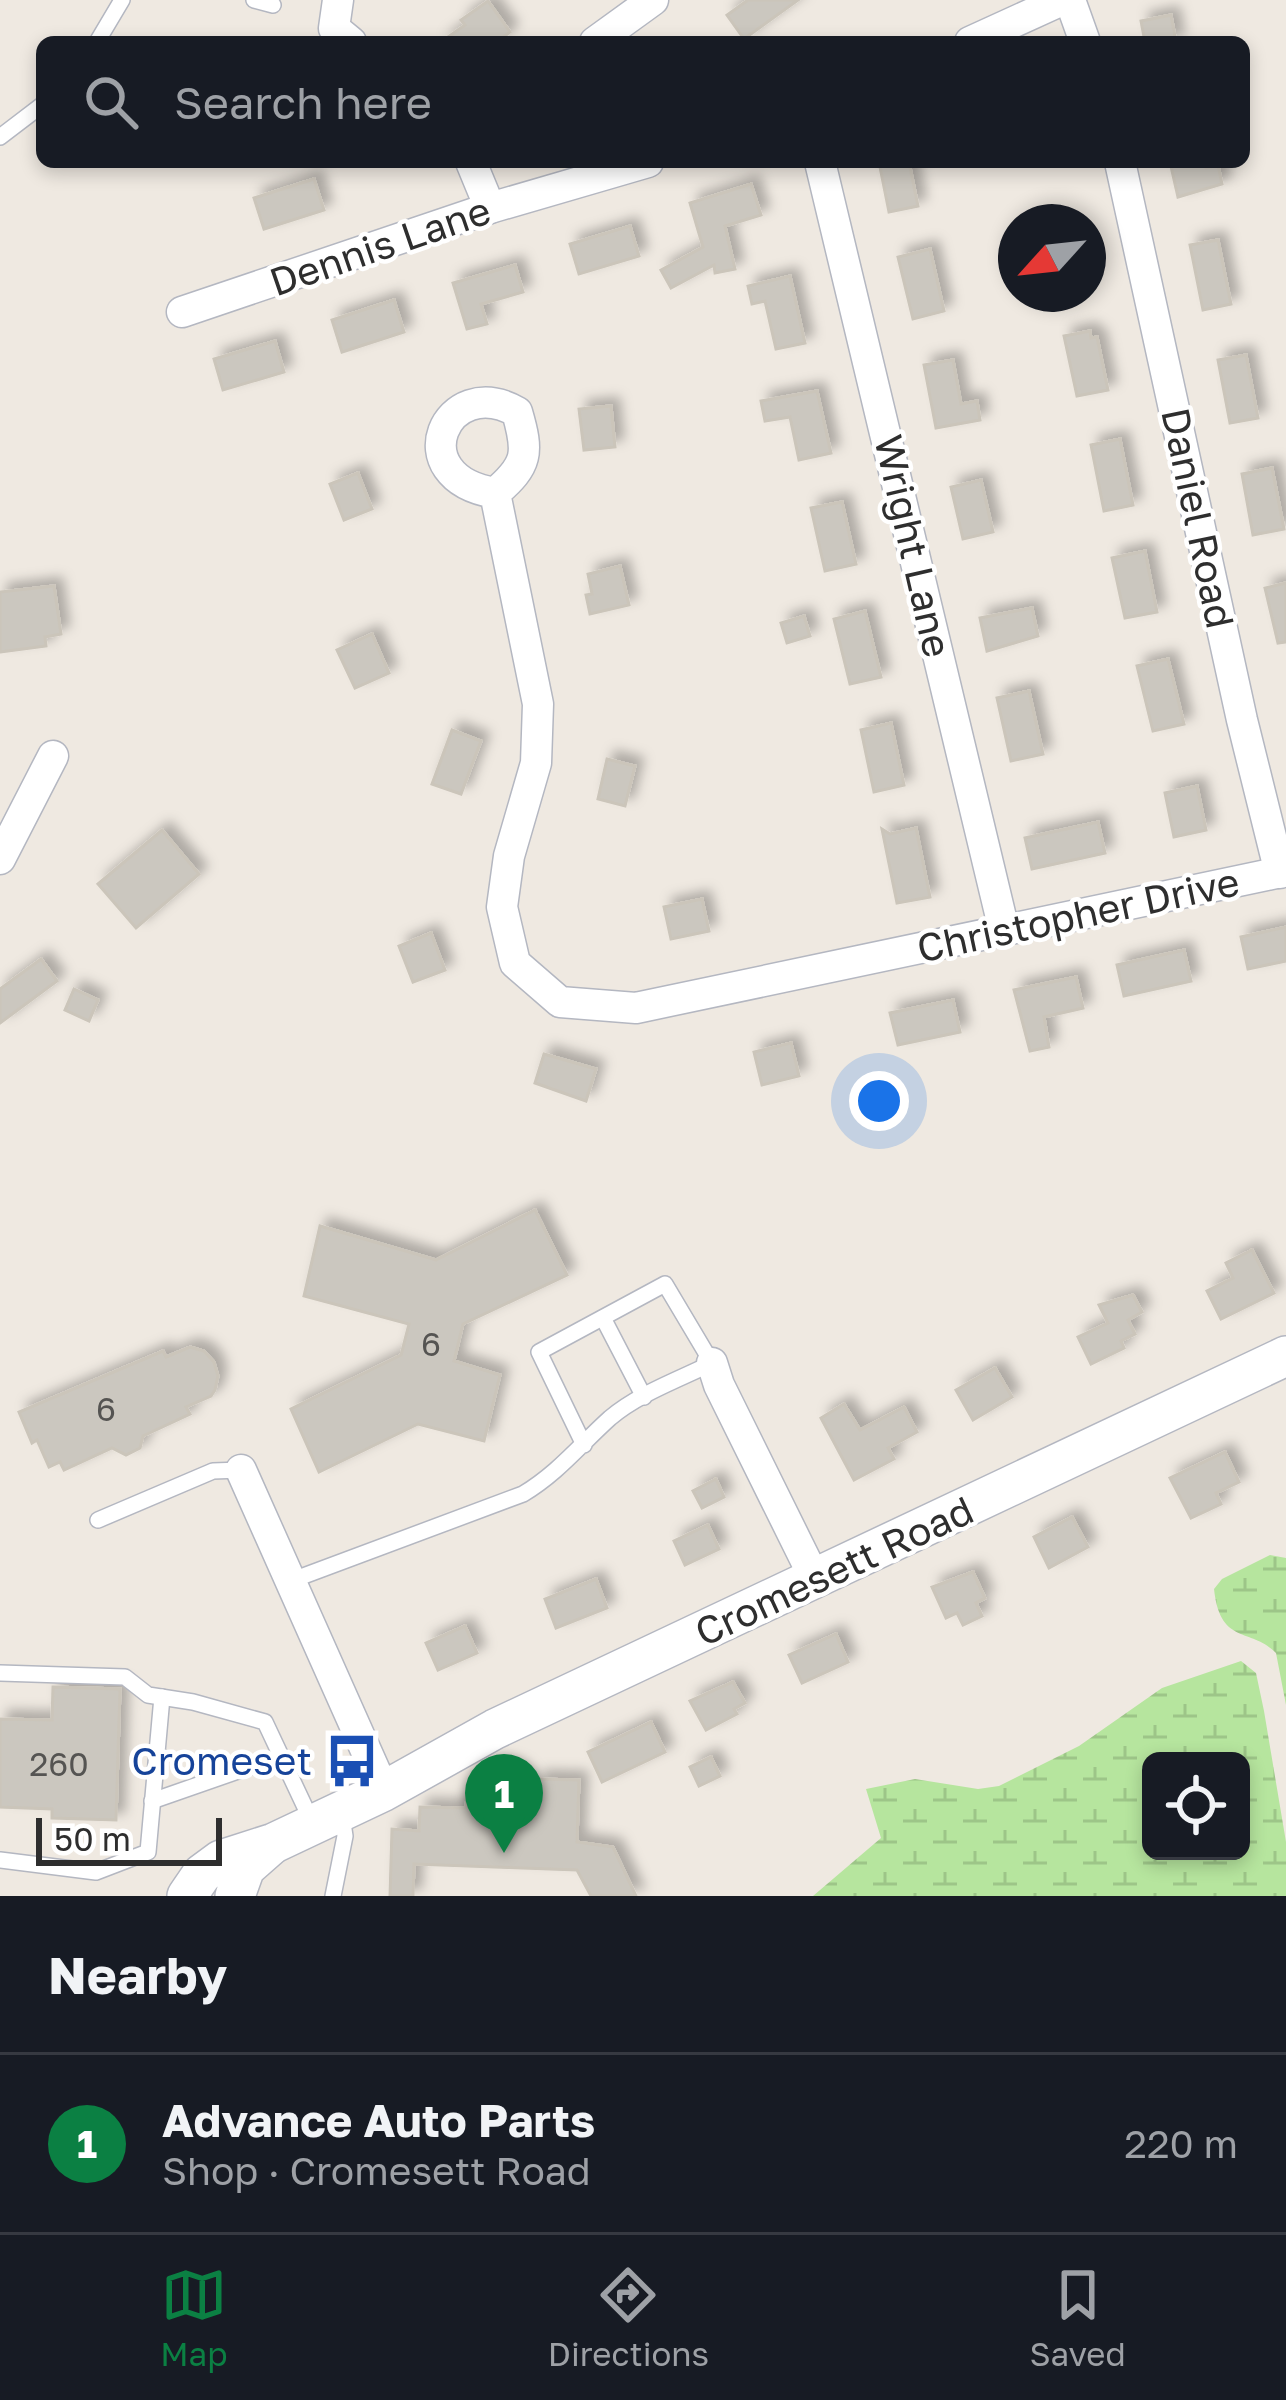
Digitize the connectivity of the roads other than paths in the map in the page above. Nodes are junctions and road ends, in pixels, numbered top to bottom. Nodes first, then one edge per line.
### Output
1 (122, 0) edge
2 (254, 0) edge
3 (653, 0) edge
4 (1066, 0) edge
5 (273, 5) dead end
6 (101, 36) edge
7 (604, 36) edge
8 (984, 36) edge
9 (1082, 36) edge
10 (36, 110) edge
11 (0, 137) edge
12 (473, 168) edge
13 (627, 168) edge
14 (821, 168) edge
15 (1121, 168) edge
16 (490, 208) junction
17 (182, 312) dead end
18 (495, 493) dead end
19 (53, 756) dead end
20 (0, 859) edge
21 (1283, 872) edge
22 (1004, 930) junction
23 (603, 1318) junction
24 (1286, 1356) edge
25 (712, 1363) junction
26 (644, 1397) junction
27 (584, 1445) junction
28 (241, 1470) joint
29 (98, 1520) dead end
30 (290, 1581) junction
31 (815, 1581) junction
32 (0, 1673) edge
33 (162, 1697) junction
34 (281, 1756) junction
35 (384, 1791) junction
36 (152, 1801) junction
37 (328, 1818) junction
38 (274, 1843) junction
39 (0, 1860) edge
40 (188, 1896) edge
41 (235, 1896) edge
42 (333, 1896) edge

1 - 6 lane
2 - 5 lane
3 - 7 street
4 - 8 street
4 - 9 street
10 - 11 lane
12 - 16 street
13 - 16 street, Dennis Lane
14 - 22 street, Wright Lane
15 - 21 street, Daniel Road
16 - 17 street, Dennis Lane
18 - 22 street, Christopher Drive
19 - 20 street
21 - 22 street, Christopher Drive
23 - 25 lane
23 - 26 lane
23 - 27 lane
24 - 31 street, Cromesett Road
25 - 26 lane
25 - 31 street
26 - 27 lane
27 - 30 lane
28 - 29 lane
28 - 30 street
30 - 35 street
31 - 35 street, Cromesett Road
32 - 33 lane
33 - 34 lane
33 - 36 lane
34 - 36 lane
34 - 37 lane
35 - 37 street, Cromesett Road
36 - 39 lane
37 - 38 street, Cromesett Road
37 - 42 lane
38 - 40 street, Cromesett Road
38 - 41 street

